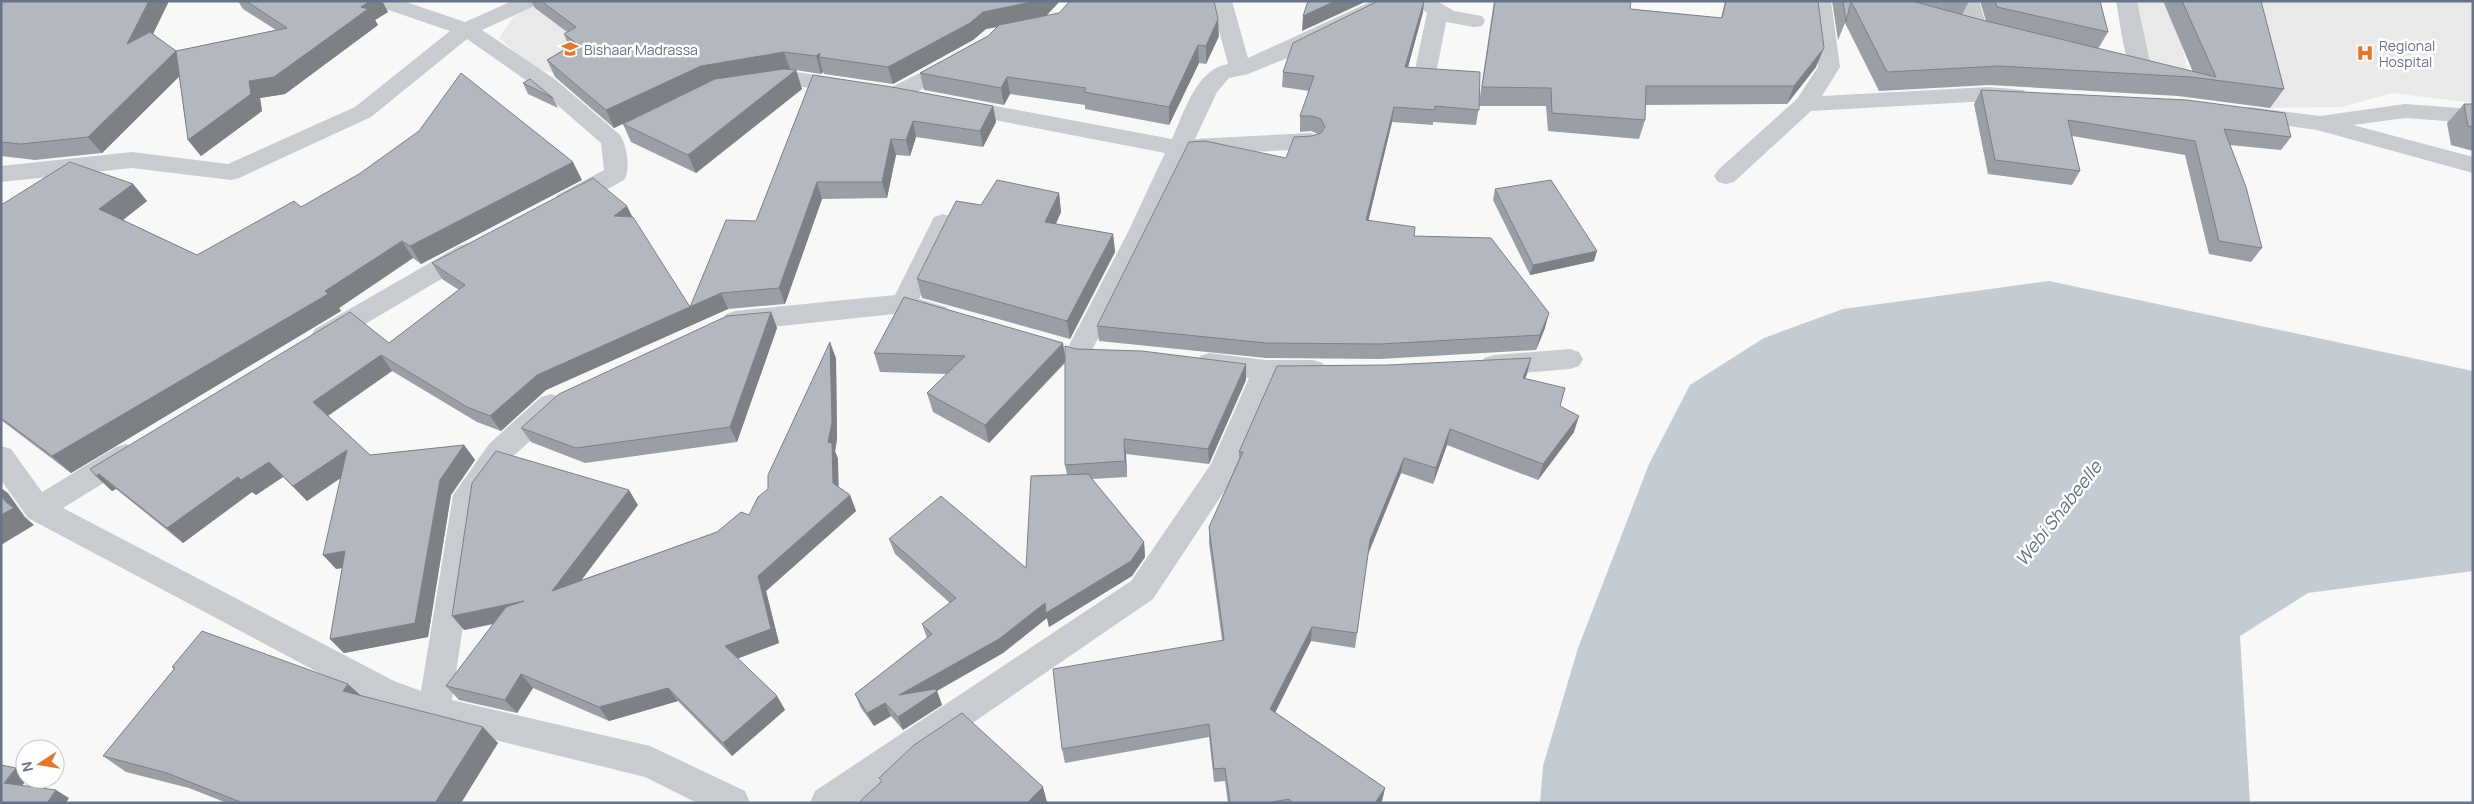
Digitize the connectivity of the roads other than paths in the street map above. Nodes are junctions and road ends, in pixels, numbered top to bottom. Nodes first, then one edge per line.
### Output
1 (382, 1) edge
2 (530, 1) edge
3 (1221, 1) edge
4 (1389, 1) edge
5 (1820, 1) edge
6 (1968, 1) edge
7 (2126, 1) edge
8 (1429, 6) edge
9 (1474, 21) dead end
10 (466, 29) junction
11 (1977, 31) edge
12 (974, 52) edge
13 (2114, 64) edge
14 (1240, 69) junction
15 (1425, 74) edge
16 (743, 86) edge
17 (881, 92) junction
18 (2034, 95) edge
19 (1804, 104) junction
20 (2228, 111) edge
21 (2473, 116) edge
22 (2316, 123) junction
23 (1311, 141) edge
24 (1179, 148) junction
25 (2473, 165) edge
26 (1, 174) edge
27 (1726, 176) dead end
28 (542, 214) edge
29 (942, 223) dead end
30 (492, 240) edge
31 (904, 304) junction
32 (959, 320) edge
33 (711, 330) edge
34 (307, 346) edge
35 (1050, 346) edge
36 (1078, 353) junction
37 (1106, 354) edge
38 (1181, 359) edge
39 (1570, 359) dead end
40 (1474, 366) edge
41 (1266, 370) junction
42 (1340, 370) edge
43 (575, 392) edge
44 (147, 443) edge
45 (1, 457) edge
46 (38, 509) junction
47 (434, 711) junction
48 (734, 803) edge
49 (827, 803) edge

1 - 10 street
2 - 10 street
3 - 14 street
4 - 14 street
5 - 19 street
6 - 11 street
7 - 13 street
8 - 9 street
8 - 15 street
10 - 26 street
10 - 28 street
12 - 17 street
14 - 24 street
16 - 17 street
17 - 24 street
18 - 19 street
19 - 27 street
20 - 22 street
21 - 22 street
22 - 25 street
23 - 24 street
24 - 36 street
29 - 31 street
30 - 34 street
31 - 32 street
31 - 33 street
35 - 36 street
36 - 37 street
38 - 41 street
39 - 40 street
41 - 42 street
41 - 49 street
43 - 47 street
44 - 46 street
45 - 46 street
46 - 47 street
47 - 48 street

